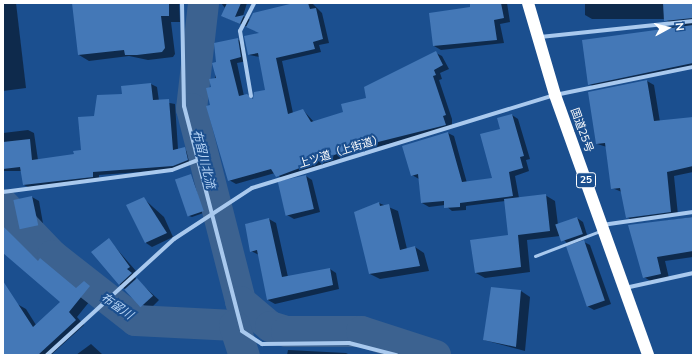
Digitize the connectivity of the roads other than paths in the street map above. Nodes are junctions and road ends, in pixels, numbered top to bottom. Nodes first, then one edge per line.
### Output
1 (182, 3) edge
2 (254, 3) edge
3 (528, 3) edge
4 (693, 22) edge
5 (538, 38) junction
6 (693, 66) edge
7 (556, 95) junction
8 (251, 96) dead end
9 (198, 160) junction
10 (3, 192) edge
11 (212, 212) junction
12 (693, 212) edge
13 (603, 228) junction
14 (535, 256) dead end
15 (693, 273) edge
16 (625, 288) junction
17 (47, 355) edge
18 (396, 355) edge
19 (648, 355) edge

1 - 9 street
2 - 8 street
3 - 5 highway, 国道25号 / 25
4 - 5 street
5 - 7 highway, 国道25号 / 25
6 - 7 street, 上ツ道（上街道）
7 - 11 street, 上ツ道（上街道）
7 - 13 highway, 国道25号 / 25
9 - 10 street
9 - 11 street
11 - 17 street, 上ツ道（上街道）
11 - 18 street
12 - 13 street
13 - 14 lane
13 - 16 highway, 国道25号 / 25
15 - 16 street
16 - 19 highway, 国道25号 / 25

